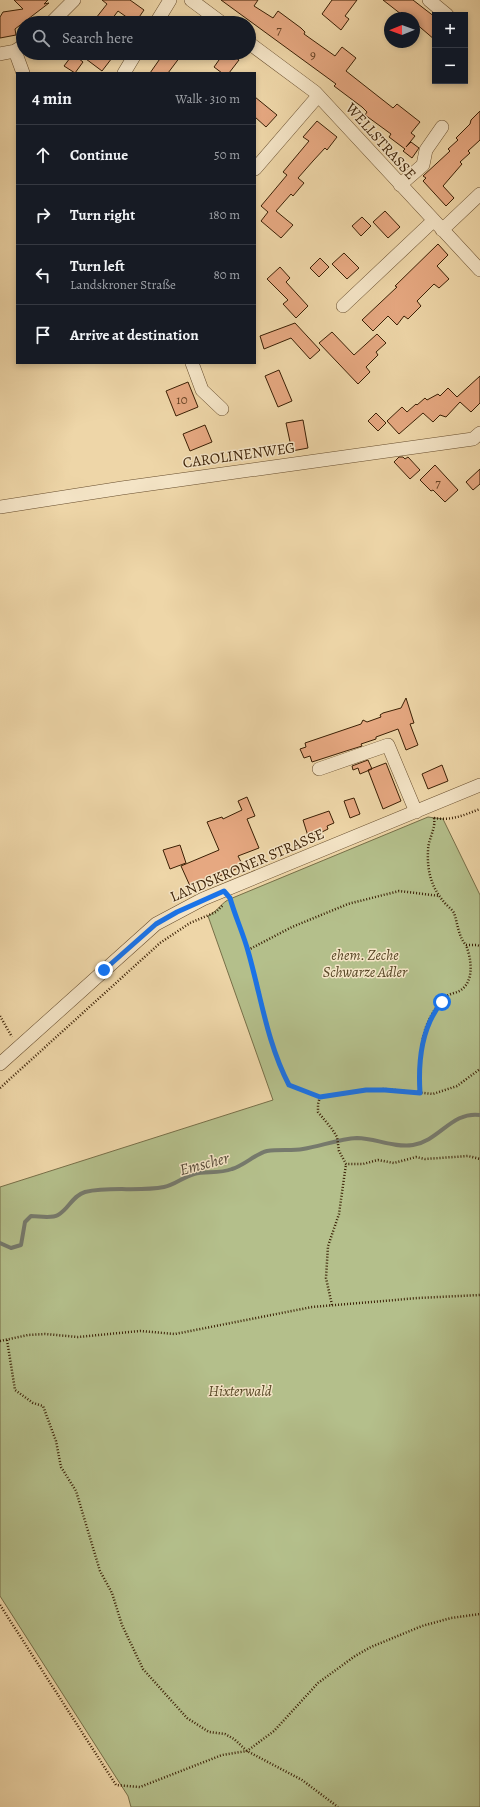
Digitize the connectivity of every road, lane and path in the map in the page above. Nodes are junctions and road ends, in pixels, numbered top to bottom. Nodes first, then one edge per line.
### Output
1 (74, 0) edge
2 (170, 0) edge
3 (191, 0) edge
4 (429, 0) edge
5 (443, 12) edge
6 (58, 16) edge
7 (160, 16) edge
8 (213, 16) edge
9 (256, 48) edge
10 (16, 50) edge
11 (0, 54) edge
12 (21, 60) edge
13 (132, 60) edge
14 (23, 72) edge
15 (125, 72) edge
16 (318, 96) junction
17 (442, 127) dead end
18 (256, 168) edge
19 (400, 185) junction
20 (480, 194) edge
21 (438, 226) junction
22 (480, 270) edge
23 (342, 306) dead end
24 (192, 364) edge
25 (222, 409) dead end
26 (480, 433) edge
27 (0, 508) edge
28 (319, 769) dead end
29 (480, 785) edge
30 (480, 809) edge
31 (427, 813) junction
32 (227, 895) junction
33 (440, 896) junction
34 (466, 945) junction
35 (480, 946) edge
36 (248, 950) junction
37 (0, 1016) edge
38 (18, 1048) junction
39 (0, 1064) edge
40 (480, 1069) edge
41 (0, 1088) edge
42 (420, 1093) junction
43 (320, 1097) junction
44 (480, 1158) edge
45 (346, 1164) junction
46 (480, 1295) edge
47 (332, 1305) junction
48 (7, 1340) junction
49 (0, 1341) edge
50 (0, 1605) edge
51 (480, 1614) edge
52 (247, 1751) junction
53 (338, 1807) edge

1 - 6 street
2 - 7 street
3 - 8 street
4 - 5 street
9 - 16 street, WELLSTRASSE
10 - 11 street
12 - 14 street
13 - 15 street
16 - 18 street
16 - 19 street, WELLSTRASSE
17 - 19 street
19 - 21 street, WELLSTRASSE
20 - 21 street
21 - 22 street, WELLSTRASSE
21 - 23 street
24 - 25 street
26 - 27 street, CAROLINENWEG
28 - 31 street
29 - 31 street, LANDSKRONER STRASSE
30 - 31 path
31 - 32 street, LANDSKRONER STRASSE
31 - 33 path
32 - 36 path
32 - 38 street, LANDSKRONER STRASSE
32 - 41 path
33 - 34 path
33 - 36 path
34 - 35 path
34 - 42 path
36 - 43 path
37 - 38 path
38 - 39 street, LANDSKRONER STRASSE
40 - 42 path
42 - 43 path
43 - 45 path
44 - 45 path
45 - 47 path
46 - 47 path
47 - 48 path
48 - 49 path
48 - 52 path
50 - 52 path
51 - 52 path
52 - 53 path

